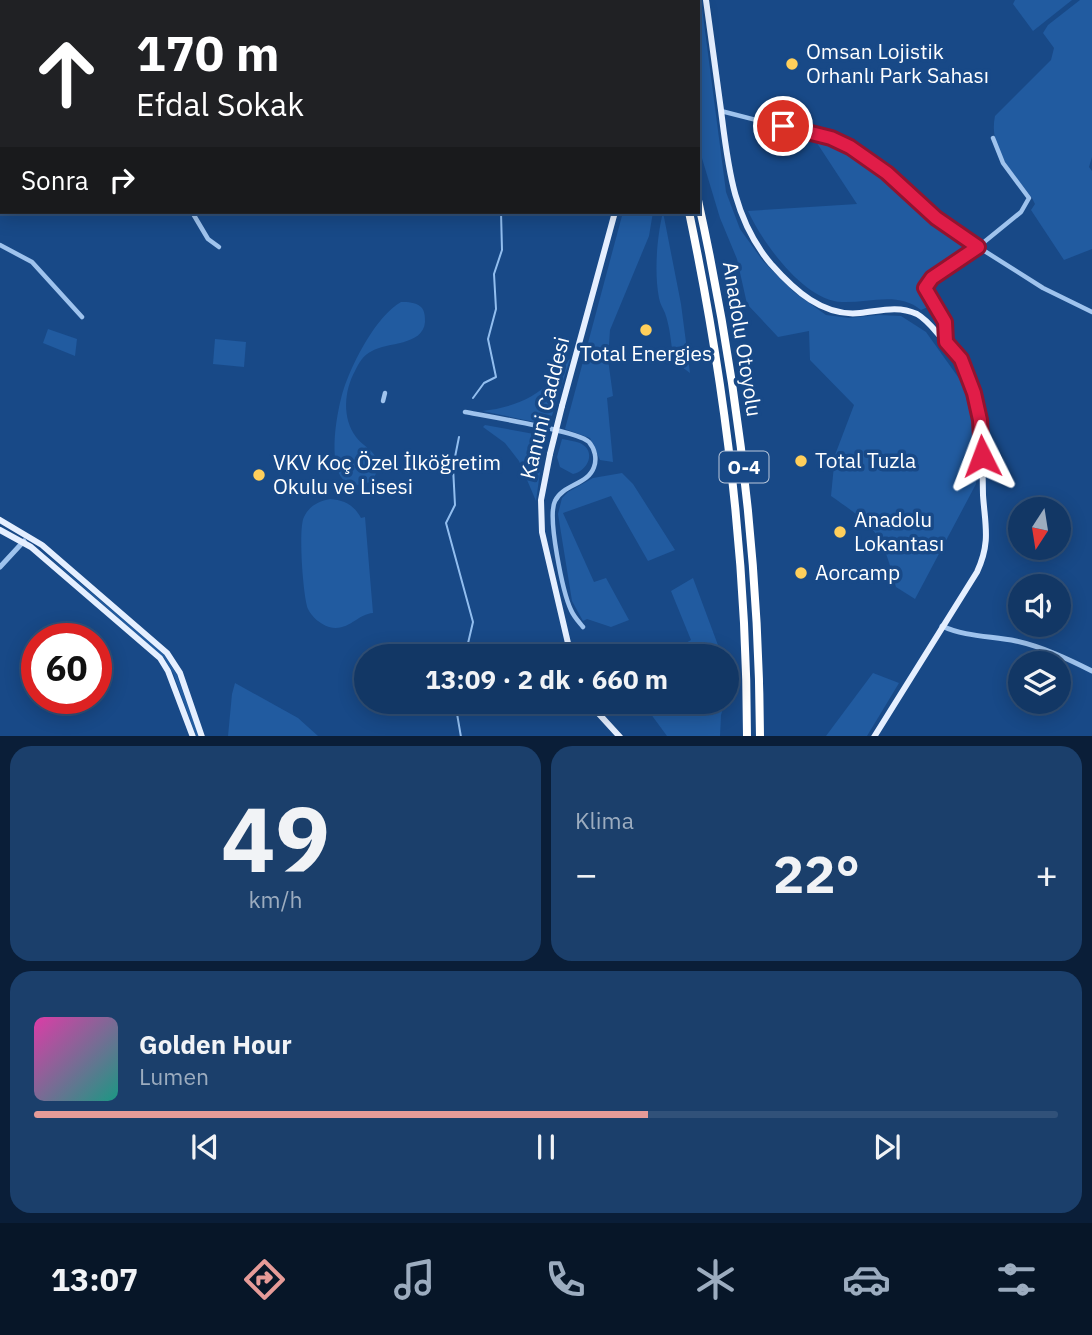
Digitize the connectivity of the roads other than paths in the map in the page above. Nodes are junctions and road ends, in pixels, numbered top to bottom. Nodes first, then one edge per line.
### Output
1 (706, 0) edge
2 (721, 111) junction
3 (993, 138) dead end
4 (700, 209) edge
5 (193, 214) edge
6 (614, 214) edge
7 (689, 214) edge
8 (0, 245) edge
9 (219, 247) dead end
10 (978, 247) junction
11 (1092, 312) edge
12 (82, 317) dead end
13 (946, 342) junction
14 (385, 393) dead end
15 (383, 401) dead end
16 (465, 412) dead end
17 (0, 520) edge
18 (0, 530) edge
19 (26, 539) junction
20 (0, 567) edge
21 (942, 626) junction
22 (583, 628) dead end
23 (568, 644) edge
24 (1092, 671) edge
25 (599, 714) edge
26 (193, 736) edge
27 (202, 736) edge
28 (619, 736) edge
29 (747, 736) edge
30 (760, 736) edge
31 (875, 736) edge

1 - 2 main road
2 - 10 street
2 - 13 main road
3 - 10 street
4 - 30 highway, Anadolu Otoyolu / O-4
5 - 9 street
6 - 23 main road, Kanuni Caddesi, bridge
7 - 29 highway, Anadolu Otoyolu / O-4
8 - 12 street
10 - 11 street
10 - 13 street
13 - 21 main road
14 - 15 street
16 - 22 street
17 - 19 main road
18 - 19 main road
19 - 20 street
19 - 26 main road
19 - 27 main road
21 - 24 street
21 - 31 main road
25 - 28 main road

